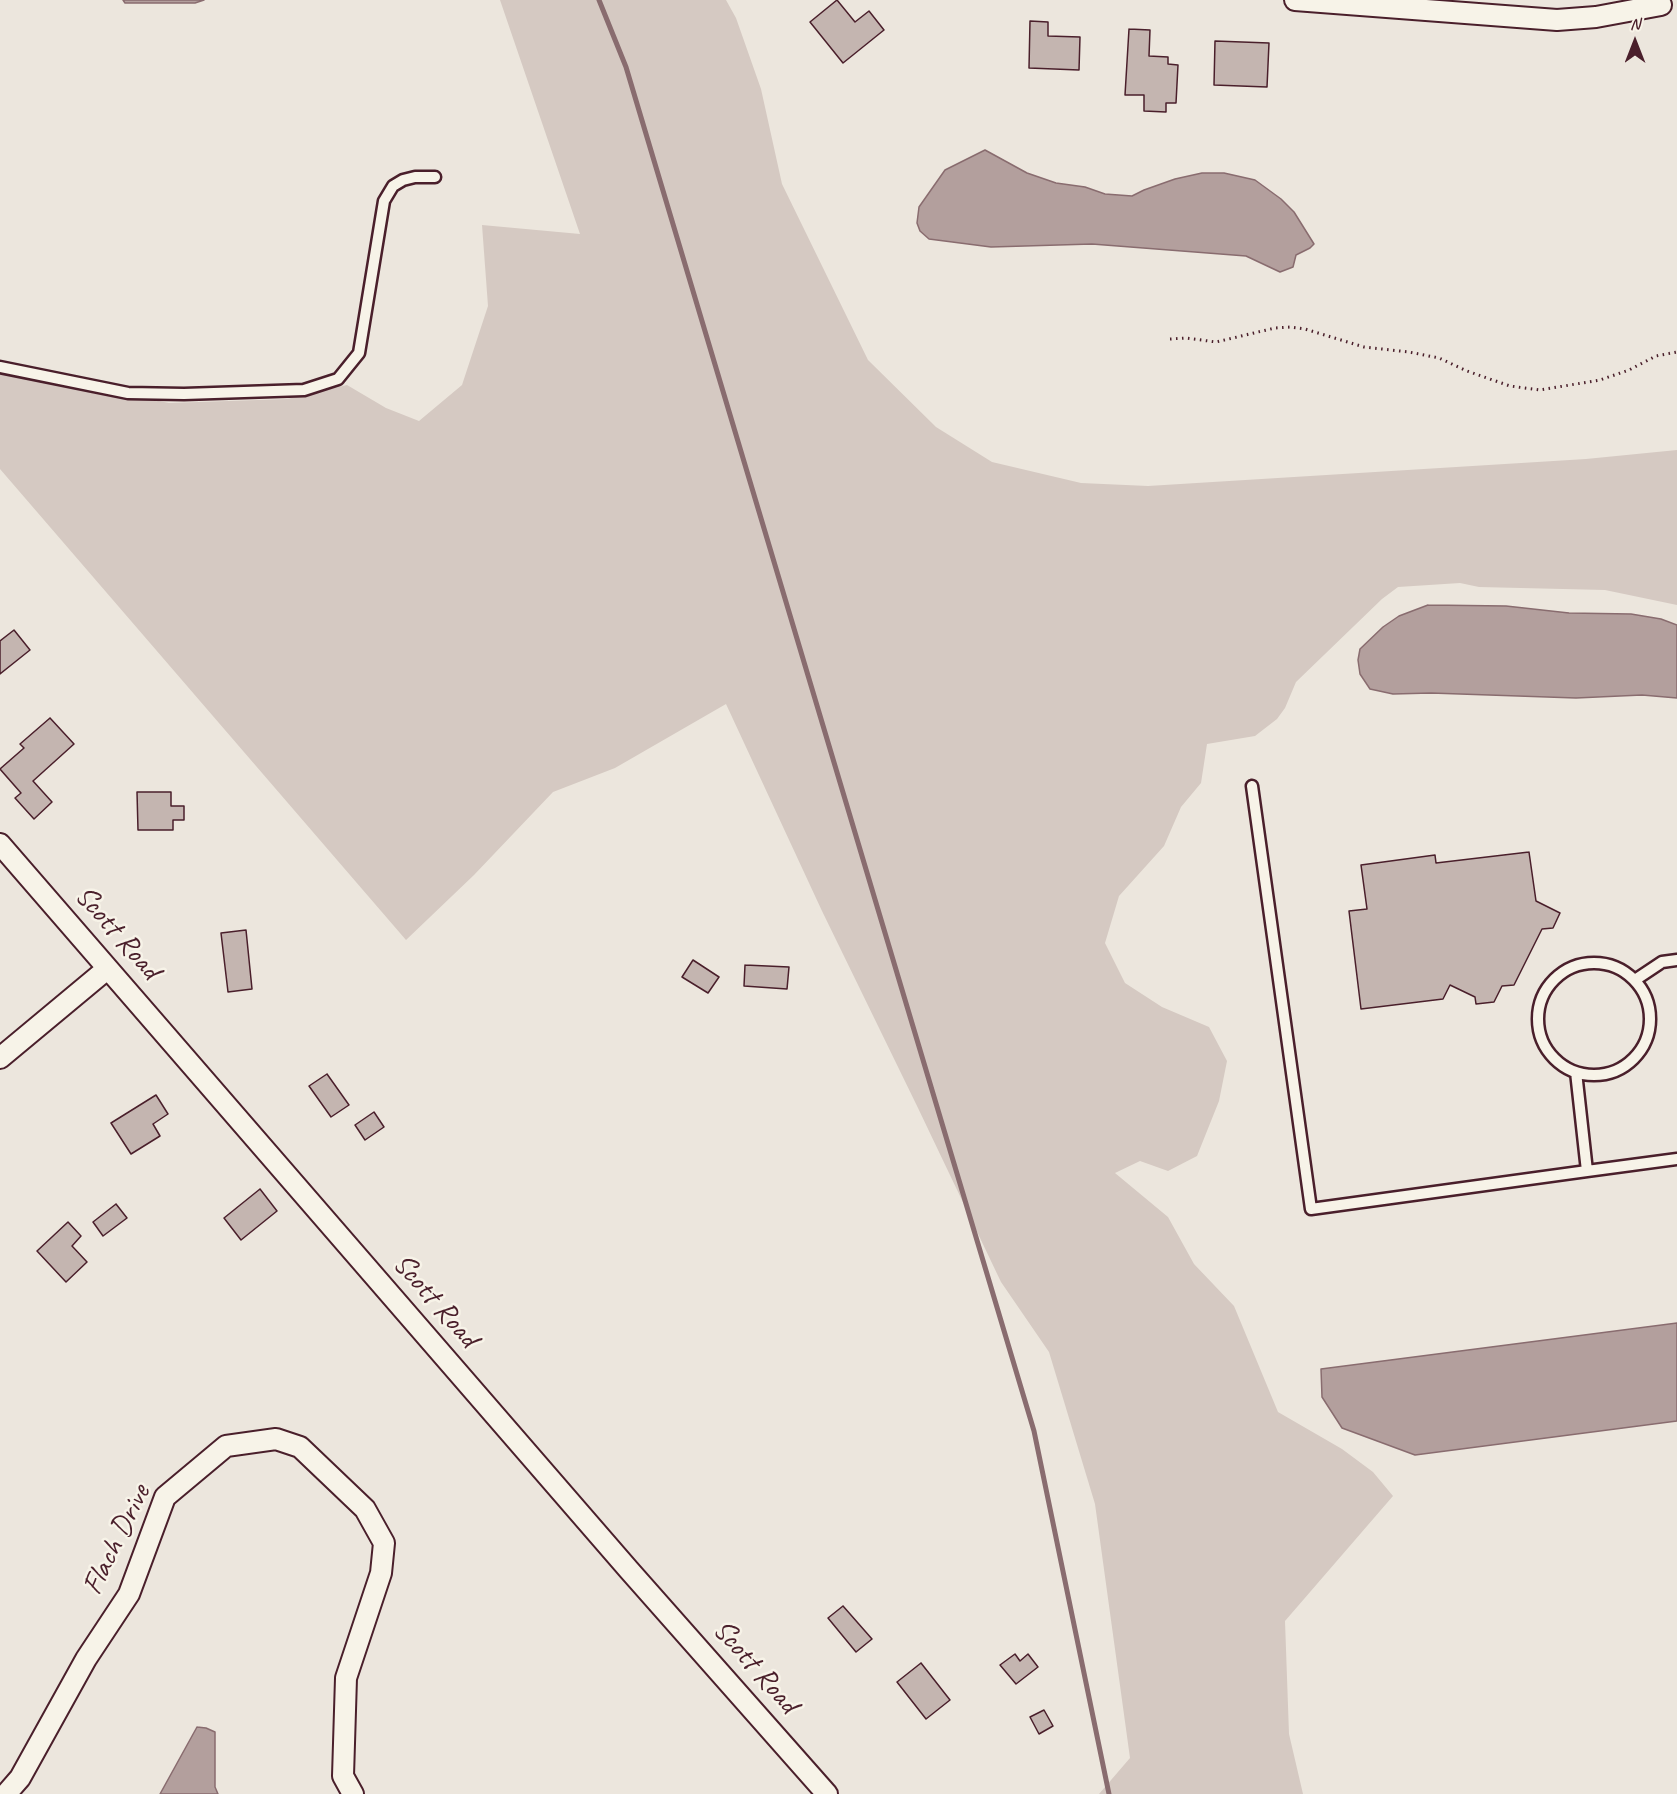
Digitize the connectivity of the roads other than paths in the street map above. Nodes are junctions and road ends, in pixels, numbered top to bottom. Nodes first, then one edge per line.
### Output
1 (1295, 0) edge
2 (1661, 5) dead end
3 (435, 177) dead end
4 (0, 367) edge
5 (1252, 786) dead end
6 (0, 844) edge
7 (1677, 960) edge
8 (107, 969) junction
9 (1635, 980) junction
10 (0, 1058) edge
11 (1576, 1072) junction
12 (1677, 1159) edge
13 (1587, 1170) junction
14 (6, 1794) edge
15 (353, 1794) edge
16 (827, 1794) edge

1 - 2 street
3 - 4 lane
5 - 13 lane
6 - 8 street, Scott Road
7 - 9 lane
8 - 10 street
8 - 16 street, Scott Road
9 - 11 lane
9 - 11 lane
11 - 13 lane
12 - 13 lane
14 - 15 street, Flach Drive

